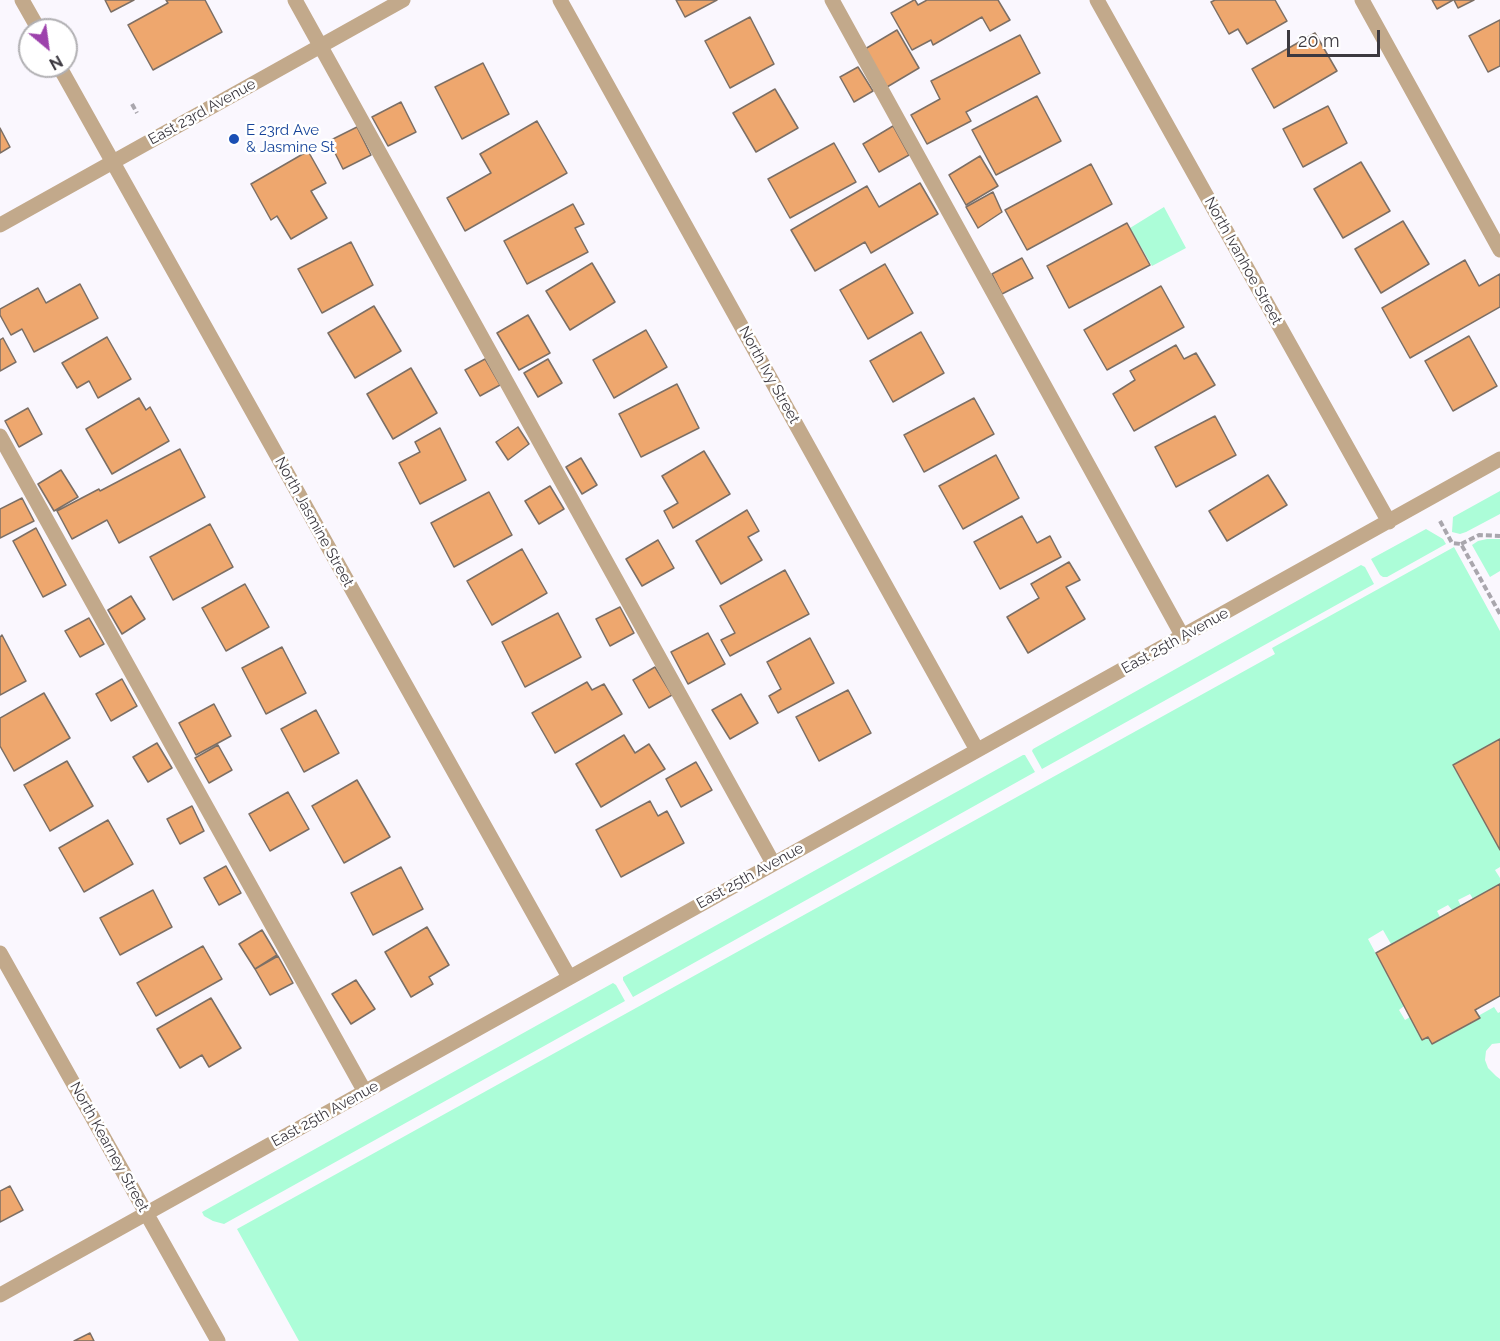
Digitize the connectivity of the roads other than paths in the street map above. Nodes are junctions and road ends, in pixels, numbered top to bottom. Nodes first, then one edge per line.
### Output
1 (22, 0) edge
2 (295, 0) edge
3 (403, 0) edge
4 (560, 0) edge
5 (832, 0) edge
6 (1097, 0) edge
7 (1362, 0) edge
8 (32, 18) edge
9 (321, 45) junction
10 (66, 78) edge
11 (113, 162) junction
12 (0, 225) edge
13 (1500, 250) edge
14 (0, 436) edge
15 (1500, 459) edge
16 (1389, 522) junction
17 (1183, 637) junction
18 (977, 750) junction
19 (773, 863) junction
20 (0, 953) edge
21 (569, 977) junction
22 (365, 1092) junction
23 (147, 1214) junction
24 (0, 1295) edge
25 (218, 1341) edge

1 - 8 street
2 - 9 street
3 - 9 street, East 23rd Avenue
4 - 18 street, North Ivy Street
5 - 17 street
6 - 16 street, North Ivanhoe Street
7 - 13 street
9 - 11 street, East 23rd Avenue
9 - 19 street
10 - 11 street, North Jasmine Street
11 - 12 street, East 23rd Avenue
11 - 21 street, North Jasmine Street
14 - 22 street
15 - 16 street, East 25th Avenue
16 - 17 street, East 25th Avenue
17 - 18 street, East 25th Avenue
18 - 19 street, East 25th Avenue
19 - 21 street, East 25th Avenue
20 - 23 street, North Kearney Street
21 - 22 street, East 25th Avenue
22 - 23 street, East 25th Avenue
23 - 24 street, East 25th Avenue
23 - 25 street, North Kearney Street

